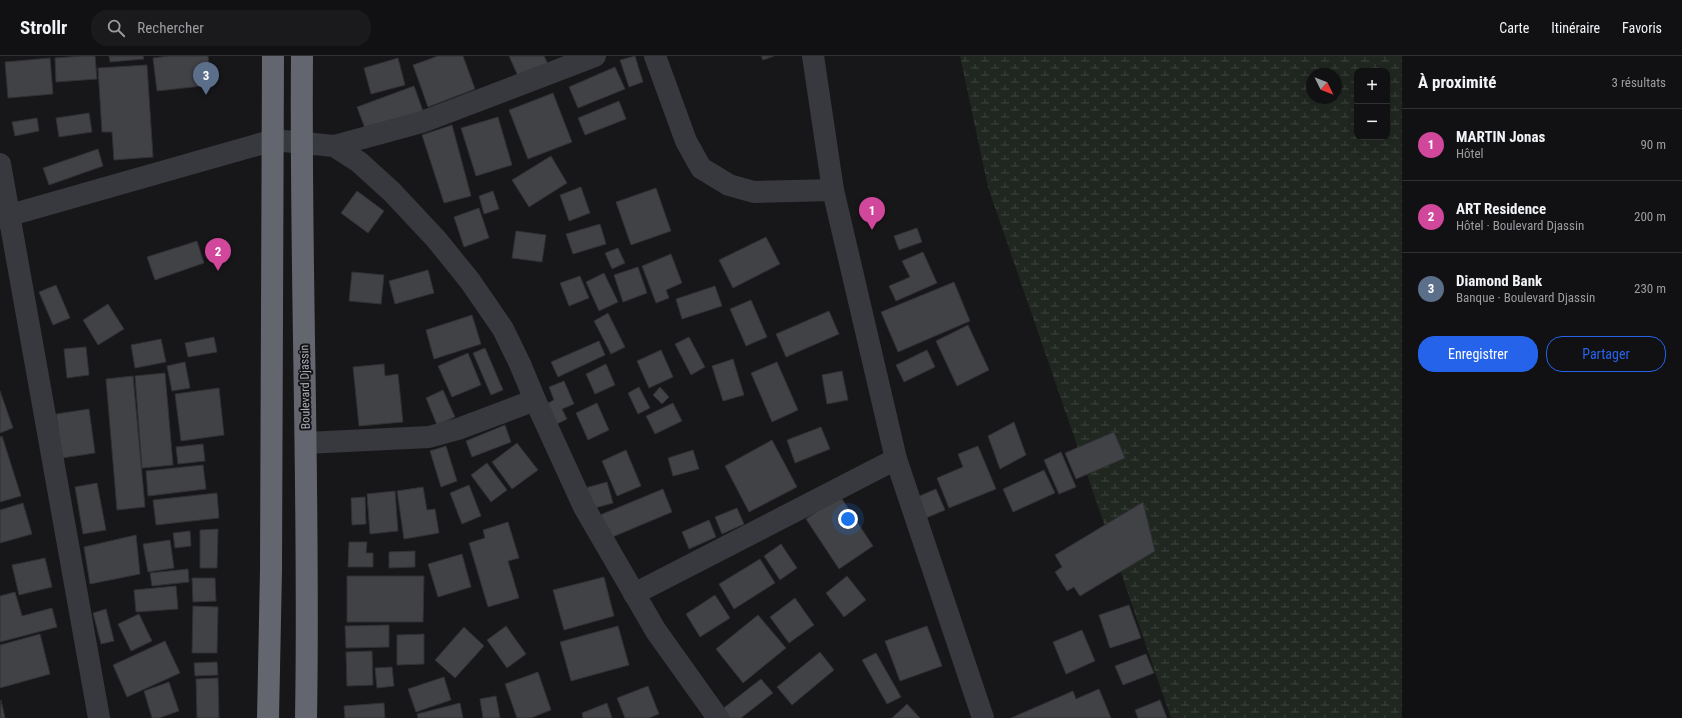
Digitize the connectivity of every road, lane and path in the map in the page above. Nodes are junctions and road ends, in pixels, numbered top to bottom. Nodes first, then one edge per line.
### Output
1 (274, 56) edge
2 (302, 56) edge
3 (595, 56) edge
4 (655, 56) edge
5 (813, 56) edge
6 (274, 140) junction
7 (301, 142) junction
8 (334, 146) junction
9 (0, 164) edge
10 (834, 190) junction
11 (4, 217) edge
12 (535, 400) junction
13 (306, 443) junction
14 (896, 459) junction
15 (634, 594) junction
16 (98, 718) edge
17 (268, 718) edge
18 (306, 718) edge
19 (718, 718) edge
20 (983, 718) edge

1 - 6 highway
2 - 7 highway, Boulevard Djassin
3 - 8 street
4 - 10 street
5 - 10 street
6 - 7 street
6 - 11 street
6 - 17 highway
7 - 8 street
7 - 13 highway, Boulevard Djassin
8 - 12 street
9 - 11 street
10 - 14 street
11 - 16 street
12 - 13 street
12 - 15 street
13 - 18 highway, Boulevard Djassin
14 - 15 street
14 - 20 street
15 - 19 street

